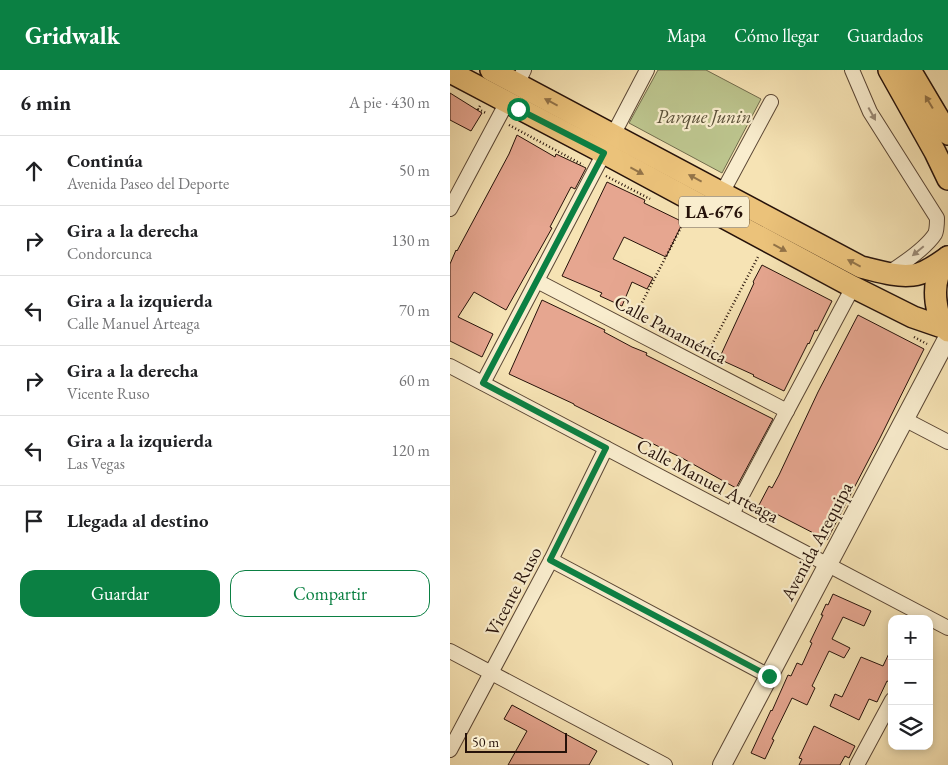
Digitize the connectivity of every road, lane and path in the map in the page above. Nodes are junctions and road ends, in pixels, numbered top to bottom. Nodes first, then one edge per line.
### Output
1 (491, 70) edge
2 (647, 70) edge
3 (852, 70) edge
4 (889, 70) edge
5 (910, 70) edge
6 (450, 72) edge
7 (520, 77) edge
8 (507, 102) junction
9 (771, 102) dead end
10 (948, 134) edge
11 (608, 144) junction
12 (948, 179) edge
13 (722, 193) junction
14 (695, 202) junction
15 (450, 209) edge
16 (766, 240) junction
17 (948, 257) edge
18 (886, 274) junction
19 (537, 281) junction
20 (853, 287) junction
21 (628, 328) junction
22 (947, 332) edge
23 (450, 366) edge
24 (701, 366) junction
25 (483, 383) junction
26 (787, 412) junction
27 (904, 419) junction
28 (948, 442) edge
29 (606, 448) junction
30 (732, 514) junction
31 (550, 560) junction
32 (828, 565) junction
33 (913, 615) edge
34 (933, 626) edge
35 (948, 628) edge
36 (450, 652) edge
37 (491, 673) junction
38 (769, 676) junction
39 (889, 705) edge
40 (450, 750) edge
41 (665, 765) edge
42 (722, 765) edge
43 (857, 765) edge

1 - 7 main road, LA-676
2 - 11 street
3 -> 18 street
4 - 12 main road
10 -> 5 main road
6 - 8 main road, LA-676
11 -> 7 main road, LA-676
8 - 11 main road, LA-676
8 - 15 street
9 - 13 street
13 -> 11 main road, LA-676
11 -> 14 main road, LA-676
11 - 19 street
18 -> 13 main road, LA-676
14 - 16 main road, LA-676
14 - 21 path
16 -> 20 main road, LA-676
16 - 24 path
17 - 18 main road, LA-676
17 - 22 main road, LA-676
19 - 21 street, Calle Panamérica
19 - 25 street
20 - 22 main road, LA-676
20 - 26 street
21 - 24 street, Calle Panamérica
22 - 27 street, Avenida Arequipa
23 - 25 street, Calle Manuel Arteaga
24 - 26 street, Calle Panamérica
25 - 29 street, Calle Manuel Arteaga
26 - 30 street
27 - 28 street
27 - 32 street, Avenida Arequipa
29 - 30 street, Calle Manuel Arteaga
29 - 31 street, Vicente Ruso
30 - 32 street, Calle Manuel Arteaga
31 - 37 street, Vicente Ruso
31 - 38 street
32 - 33 street, Calle Manuel Arteaga
32 - 38 street, Avenida Arequipa
34 - 35 street, Calle Manuel Arteaga
36 - 37 street
37 - 40 street, Vicente Ruso
37 - 41 street
38 - 42 street, Avenida Arequipa
39 - 43 street

